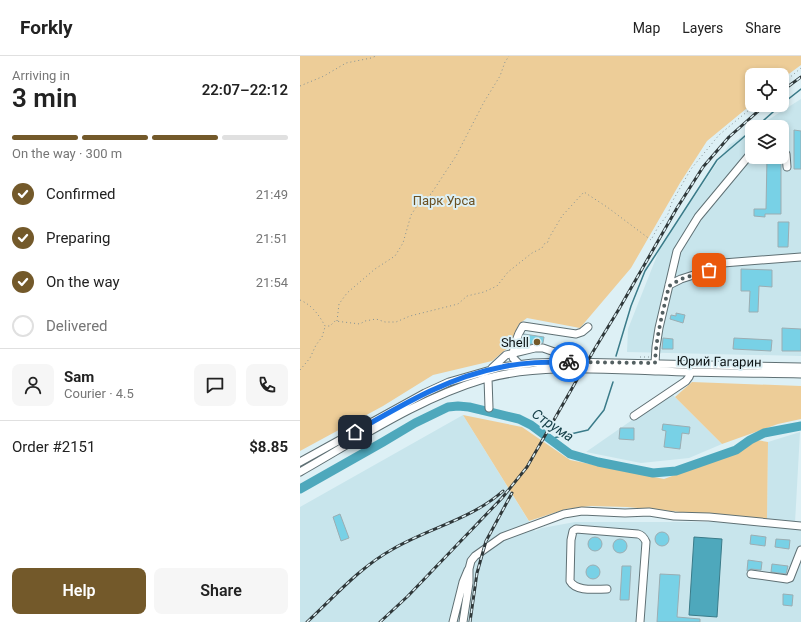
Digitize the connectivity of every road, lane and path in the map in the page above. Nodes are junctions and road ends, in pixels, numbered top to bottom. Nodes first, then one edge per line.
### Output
1 (376, 56) edge
2 (509, 56) edge
3 (801, 68) edge
4 (789, 78) edge
5 (300, 86) edge
6 (747, 112) edge
7 (745, 160) edge
8 (801, 257) edge
9 (669, 286) junction
10 (300, 300) edge
11 (337, 321) junction
12 (325, 326) junction
13 (588, 327) dead end
14 (513, 353) junction
15 (581, 362) junction
16 (655, 363) junction
17 (519, 364) junction
18 (801, 367) edge
19 (300, 370) edge
20 (489, 370) junction
21 (691, 372) junction
22 (801, 374) edge
23 (488, 378) junction
24 (489, 408) dead end
25 (634, 416) dead end
26 (300, 462) edge
27 (300, 472) edge
28 (801, 528) edge
29 (801, 550) edge
30 (468, 569) junction
31 (751, 574) dead end
32 (608, 589) dead end
33 (453, 622) edge
34 (462, 622) edge
35 (640, 622) edge

1 - 5 path
2 - 11 path
3 - 4 path
6 - 11 path
7 - 9 street
8 - 9 street
9 - 16 street
10 - 12 path
11 - 12 path
12 - 19 path
13 - 14 street
14 - 15 street
14 - 17 street
14 - 20 street
15 - 16 street, Юрий Гагарин
15 - 17 street, Юрий Гагарин
16 - 18 street, Юрий Гагарин
17 - 20 street, Юрий Гагарин
20 - 26 street, Юрий Гагарин
21 - 22 street, Юрий Гагарин
21 - 23 street, Юрий Гагарин
21 - 25 street
23 - 24 street
23 - 27 street, Юрий Гагарин
28 - 30 street
29 - 31 street
30 - 33 street
30 - 34 street
32 - 35 street

